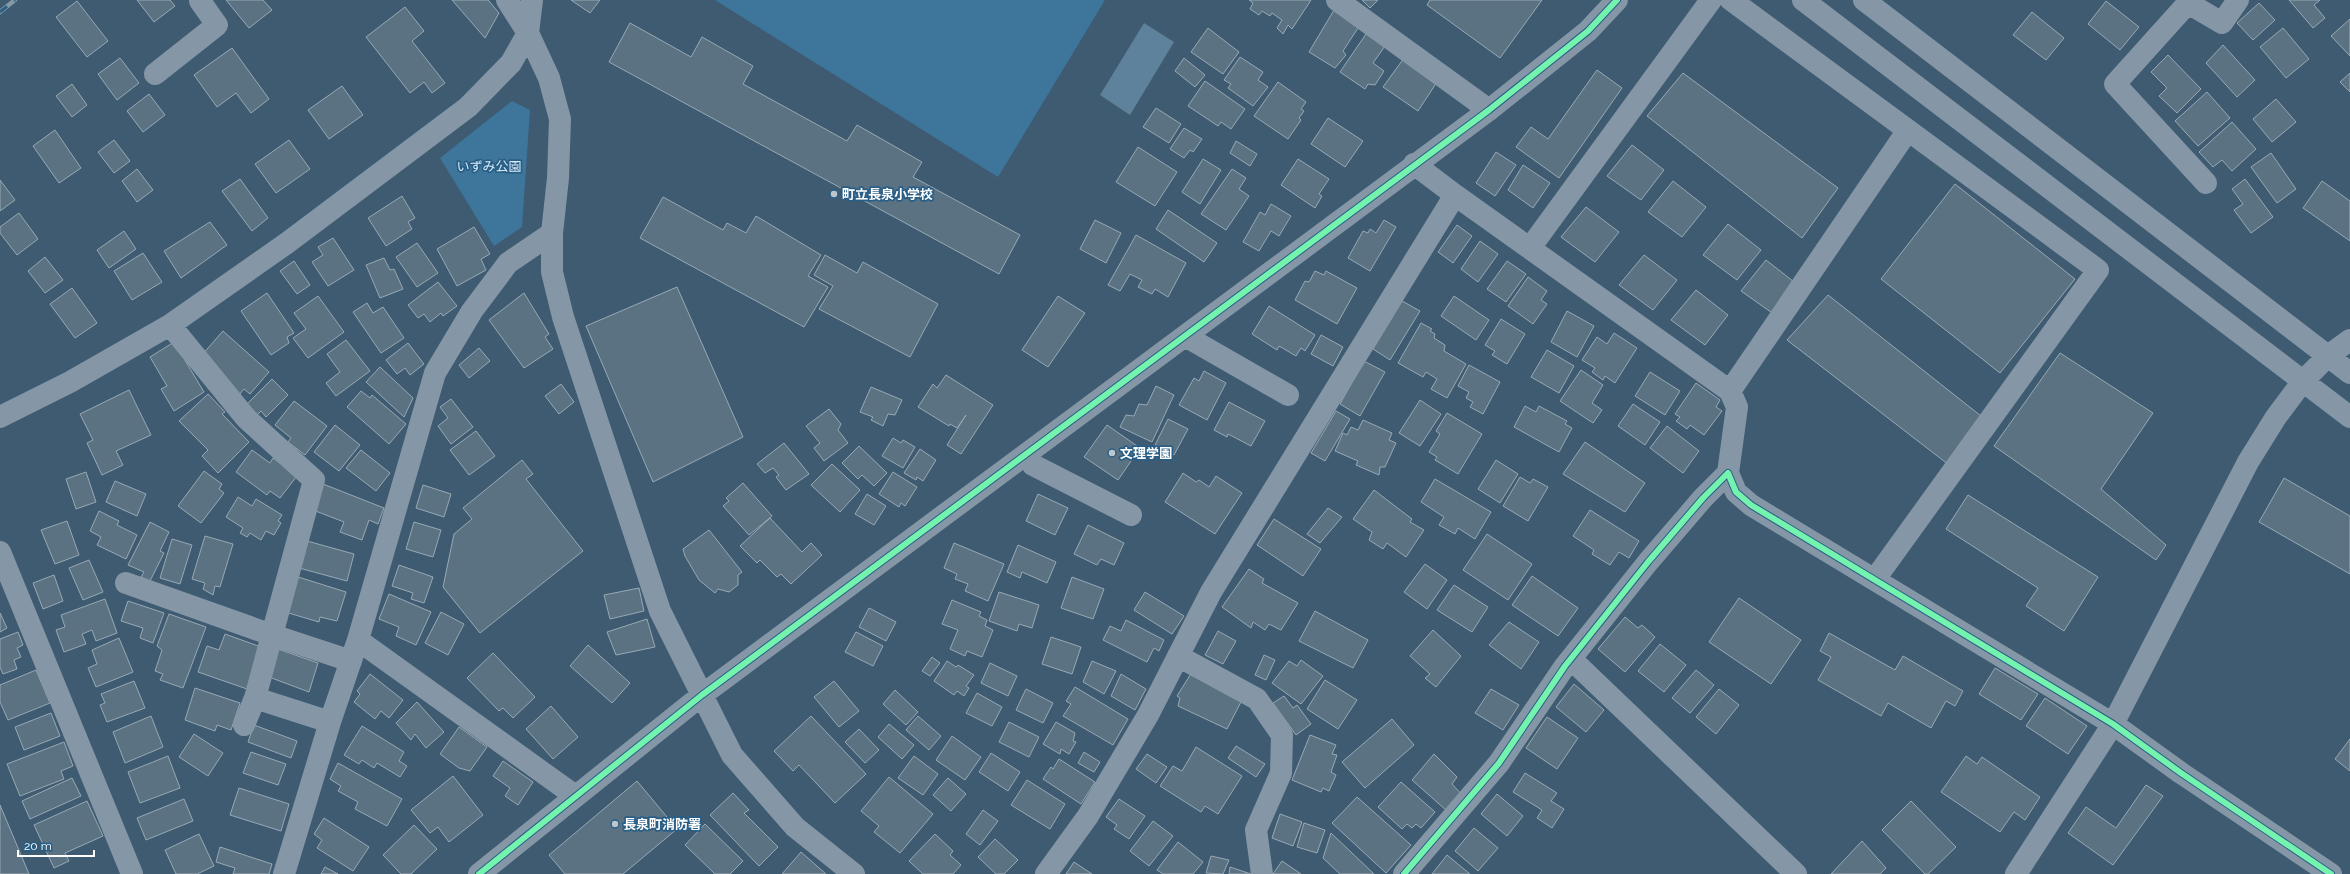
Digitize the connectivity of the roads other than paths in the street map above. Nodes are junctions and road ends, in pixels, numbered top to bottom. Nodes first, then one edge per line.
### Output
1 (201, 0) edge
2 (507, 0) edge
3 (532, 0) edge
4 (1337, 0) edge
5 (1617, 0) edge
6 (1711, 0) edge
7 (1731, 0) edge
8 (1802, 0) edge
9 (1864, 0) edge
10 (2238, 0) edge
11 (528, 33) junction
12 (155, 74) dead end
13 (1489, 110) junction
14 (1908, 130) junction
15 (1414, 164) junction
16 (2206, 183) dead end
17 (1455, 195) junction
18 (552, 233) junction
19 (1530, 248) junction
20 (170, 324) junction
21 (1185, 336) junction
22 (2350, 340) edge
23 (2328, 356) junction
24 (2350, 373) edge
25 (2303, 381) junction
26 (1730, 391) junction
27 (1288, 395) dead end
28 (0, 417) edge
29 (2350, 417) edge
30 (1033, 465) dead end
31 (1728, 472) junction
32 (1132, 515) dead end
33 (0, 552) edge
34 (1875, 579) junction
35 (126, 583) dead end
36 (272, 636) junction
37 (358, 640) junction
38 (1178, 656) junction
39 (1571, 659) junction
40 (351, 661) junction
41 (702, 695) junction
42 (255, 698) junction
43 (330, 722) junction
44 (244, 724) dead end
45 (2113, 724) junction
46 (574, 796) junction
47 (132, 874) edge
48 (284, 874) edge
49 (478, 874) edge
50 (854, 874) edge
51 (1046, 874) edge
52 (1262, 874) edge
53 (1404, 874) edge
54 (1796, 874) edge
55 (2016, 874) edge
56 (2331, 874) edge

1 - 12 street
2 - 11 street
3 - 11 street
4 - 13 street
5 - 13 street
6 - 19 street
7 - 14 street
8 - 25 street
9 - 23 street
10 - 16 street
11 - 18 street
11 - 20 street
13 - 15 street
14 - 26 street
14 - 34 street
15 - 17 street
15 - 21 street
17 - 19 street
17 - 38 street
18 - 37 street
18 - 41 street
19 - 26 street
20 - 28 street
20 - 36 street
21 - 27 street
21 - 41 street
22 - 23 street
23 - 24 street
23 - 25 street
25 - 29 street
25 - 45 street
26 - 31 street
30 - 32 street
31 - 34 street
31 - 39 street
33 - 47 street
34 - 45 street
35 - 36 street
36 - 40 street
36 - 42 street
37 - 40 street
37 - 46 street
38 - 51 street
38 - 52 street
39 - 53 street
39 - 54 street
40 - 43 street
41 - 46 street
41 - 50 street
42 - 43 street
42 - 44 street
43 - 48 street
45 - 55 street
45 - 56 street
46 - 49 street

